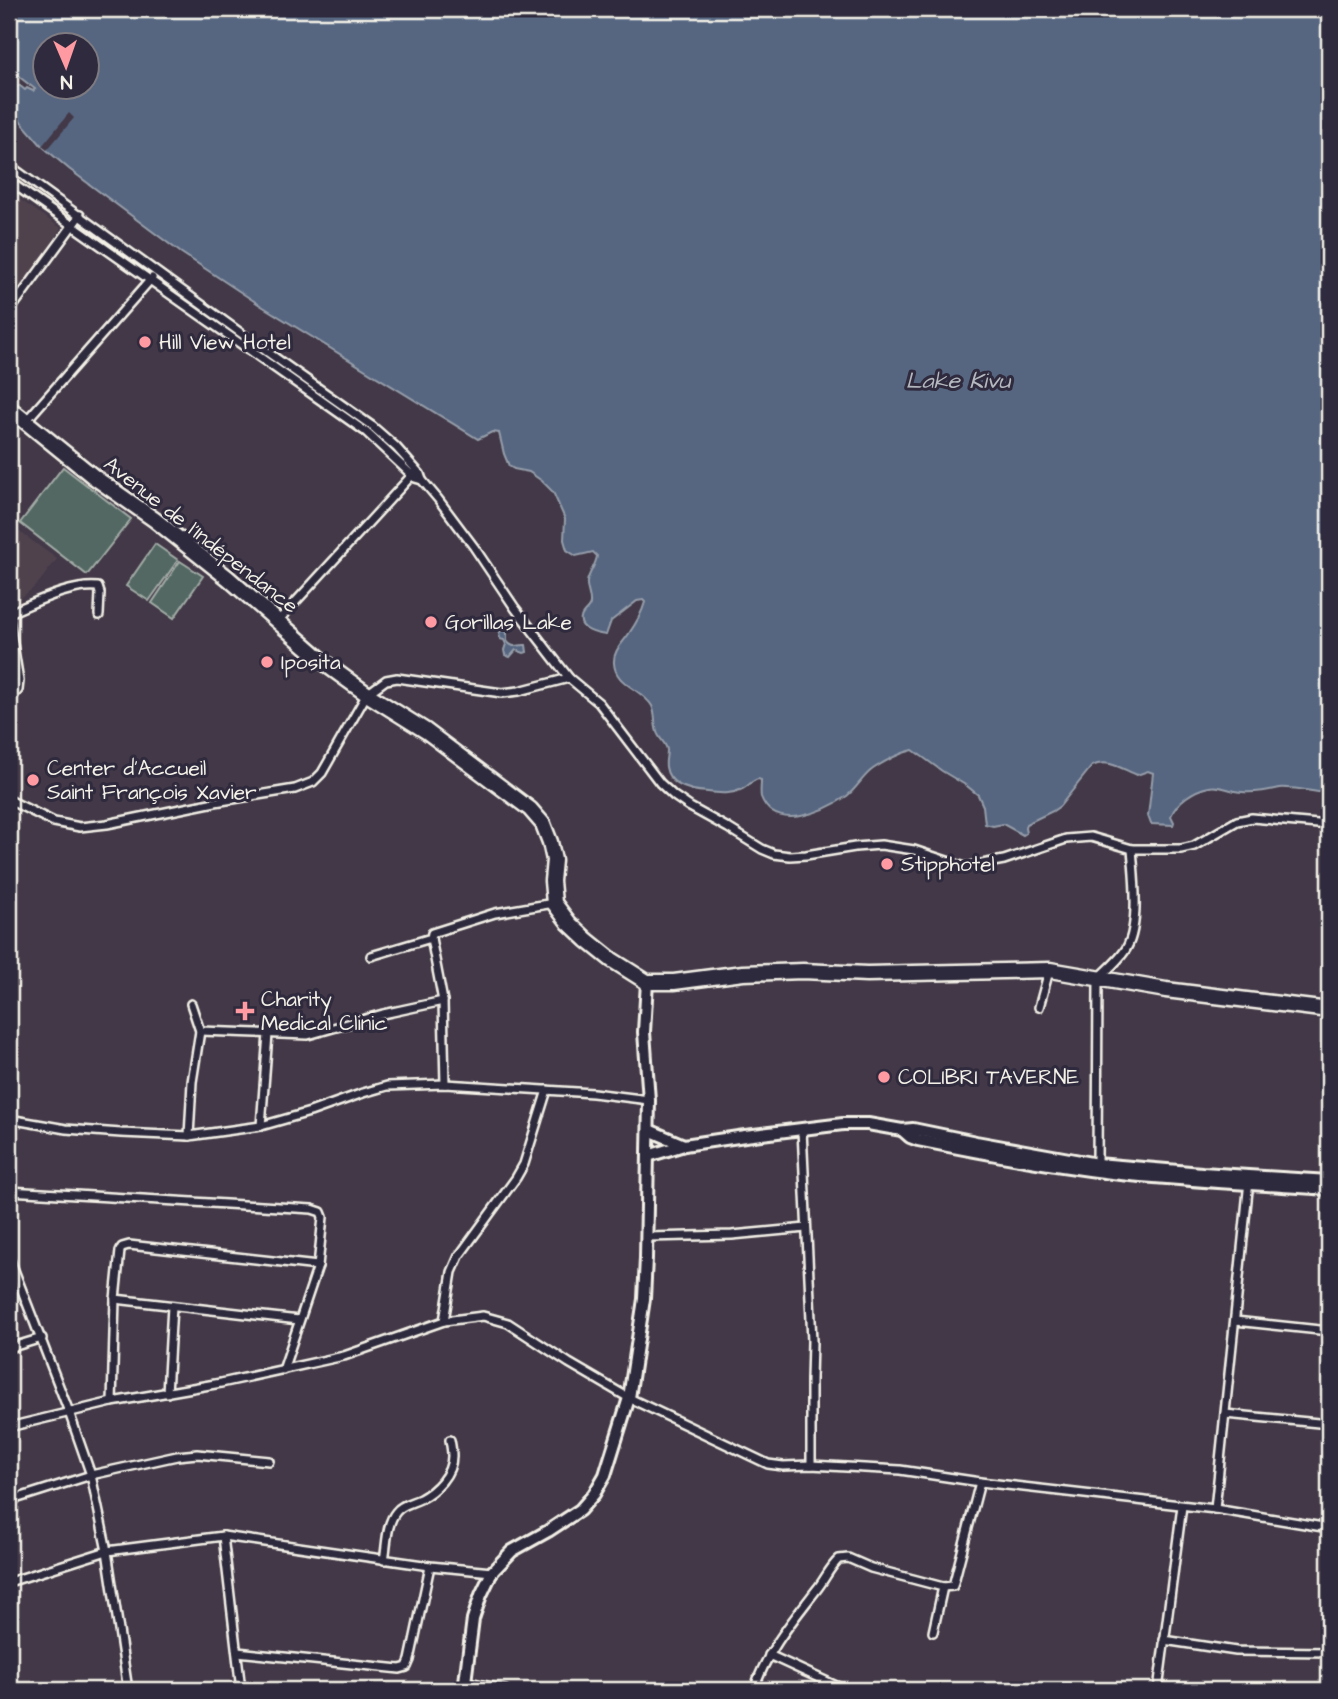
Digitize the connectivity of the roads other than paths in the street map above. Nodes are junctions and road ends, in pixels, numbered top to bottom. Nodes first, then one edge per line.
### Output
1 (9, 164) edge
2 (9, 181) edge
3 (80, 215) junction
4 (72, 226) junction
5 (157, 272) junction
6 (150, 280) junction
7 (9, 312) edge
8 (253, 348) junction
9 (314, 385) junction
10 (308, 392) junction
11 (9, 408) edge
12 (25, 422) junction
13 (369, 429) junction
14 (414, 473) junction
15 (9, 613) edge
16 (99, 615) dead end
17 (9, 619) edge
18 (278, 621) junction
19 (569, 678) junction
20 (367, 694) junction
21 (9, 701) edge
22 (9, 800) edge
23 (1329, 825) edge
24 (1132, 849) junction
25 (554, 904) junction
26 (431, 938) junction
27 (371, 956) dead end
28 (1049, 970) junction
29 (1098, 979) junction
30 (647, 982) junction
31 (443, 1001) junction
32 (191, 1004) dead end
33 (1039, 1007) dead end
34 (1329, 1010) edge
35 (200, 1031) junction
36 (268, 1034) junction
37 (445, 1084) junction
38 (547, 1090) junction
39 (649, 1100) junction
40 (9, 1119) edge
41 (261, 1126) junction
42 (649, 1130) junction
43 (802, 1130) junction
44 (189, 1136) junction
45 (684, 1145) junction
46 (648, 1156) junction
47 (1097, 1167) junction
48 (1249, 1181) junction
49 (1329, 1181) edge
50 (1286, 1182) junction
51 (1329, 1189) edge
52 (9, 1191) edge
53 (806, 1228) junction
54 (647, 1237) junction
55 (9, 1257) edge
56 (318, 1266) junction
57 (10, 1267) edge
58 (115, 1299) junction
59 (172, 1306) junction
60 (299, 1320) junction
61 (444, 1321) junction
62 (1235, 1321) junction
63 (1329, 1332) edge
64 (41, 1338) junction
65 (9, 1348) edge
66 (283, 1370) junction
67 (167, 1393) junction
68 (629, 1398) junction
69 (112, 1402) junction
70 (69, 1412) junction
71 (1225, 1415) junction
72 (1329, 1424) edge
73 (9, 1427) edge
74 (450, 1440) dead end
75 (269, 1461) dead end
76 (811, 1465) junction
77 (91, 1475) junction
78 (981, 1482) junction
79 (9, 1502) edge
80 (1182, 1506) junction
81 (1215, 1509) junction
82 (1329, 1528) edge
83 (223, 1536) junction
84 (107, 1551) junction
85 (384, 1560) junction
86 (430, 1566) junction
87 (492, 1572) junction
88 (9, 1582) edge
89 (943, 1587) junction
90 (933, 1633) dead end
91 (1164, 1640) junction
92 (237, 1652) junction
93 (1329, 1652) edge
94 (769, 1655) junction
95 (464, 1686) edge
96 (128, 1690) edge
97 (241, 1690) edge
98 (506, 1690) edge
99 (754, 1690) edge
100 (845, 1690) edge
101 (1158, 1690) edge

1 - 3 street
2 - 4 street
3 - 4 street
3 - 5 street
4 - 6 street
4 - 7 street
5 - 6 street
5 - 8 street
6 - 8 street
6 - 12 street
8 - 9 street
8 - 10 street
9 - 10 street
9 - 13 street
10 - 13 street
11 - 12 highway, Avenue de l'Indépendance
12 - 18 highway, Avenue de l'Indépendance
13 - 14 street
14 - 18 street
14 - 19 street
15 - 16 street
17 - 21 street
18 - 20 highway, Avenue de l'Indépendance
19 - 20 street
19 - 24 street
20 - 22 street
20 - 25 highway, Avenue de l'Indépendance
23 - 24 street
24 - 29 street
25 - 26 street
25 - 30 highway
26 - 27 street
26 - 31 street
28 - 29 highway
28 - 30 highway
28 - 33 street
29 - 34 highway
29 - 47 street
30 - 39 street
31 - 36 street
31 - 37 street
32 - 35 street
35 - 36 street
35 - 44 street
36 - 41 street
37 - 38 street
37 - 41 street
38 - 39 street
38 - 61 street
39 - 42 street
40 - 44 street
41 - 44 street
42 - 45 street
42 - 46 street
43 - 45 street
43 - 47 street
43 - 53 street
45 - 46 street
46 - 54 street
47 - 48 street
48 - 50 street
48 - 62 street
49 - 50 street
50 - 51 street
52 - 56 street
53 - 54 street
53 - 76 street
54 - 68 street
55 - 57 street
56 - 58 street
56 - 60 street
57 - 64 street
58 - 59 street
58 - 69 street
59 - 60 street
59 - 67 street
60 - 66 street
61 - 66 street
61 - 68 street
62 - 63 street
62 - 71 street
64 - 65 street
64 - 70 street
66 - 67 street
67 - 69 street
68 - 76 street
68 - 87 street
69 - 70 street
70 - 73 street
70 - 77 street
71 - 72 street
71 - 81 street
74 - 85 street
75 - 77 street
76 - 78 street
77 - 79 street
77 - 84 street
78 - 80 street
78 - 89 street
80 - 81 street
80 - 91 street
81 - 82 street
83 - 84 street
83 - 85 street
83 - 92 street
84 - 88 street
84 - 96 street
85 - 86 street
86 - 87 street
86 - 92 street
87 - 95 street
89 - 90 street
89 - 94 street
91 - 93 street
91 - 101 street
92 - 97 street
94 - 99 street
94 - 100 street
95 - 98 street

